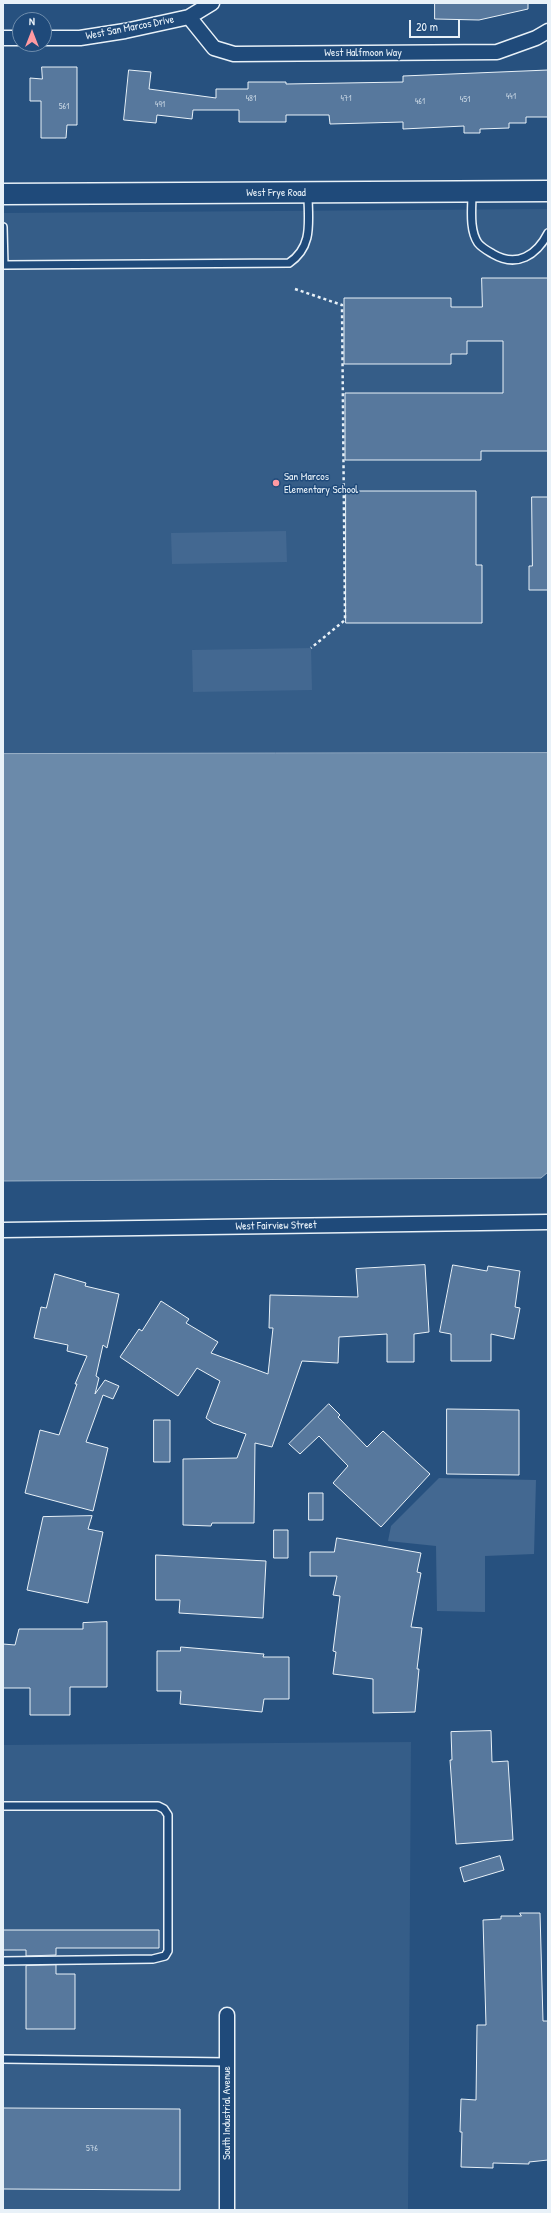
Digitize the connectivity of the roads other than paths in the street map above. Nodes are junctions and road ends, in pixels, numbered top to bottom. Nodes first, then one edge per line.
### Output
1 (212, 3) edge
2 (189, 17) junction
3 (548, 31) edge
4 (52, 38) edge
5 (471, 191) junction
6 (548, 191) edge
7 (308, 192) junction
8 (3, 194) edge
9 (3, 227) edge
10 (548, 233) edge
11 (548, 1222) edge
12 (3, 1230) edge
13 (3, 1806) edge
14 (3, 1962) edge
15 (227, 2015) dead end
16 (3, 2059) edge
17 (227, 2062) junction
18 (227, 2210) edge

1 - 2 street, West San Marcos Drive
2 - 3 street, West Halfmoon Way
2 - 4 street, West San Marcos Drive
5 - 6 street, West Frye Road
5 - 7 street, West Frye Road
5 - 10 lane
7 - 8 street, West Frye Road
7 - 9 lane
11 - 12 street, West Fairview Street
13 - 14 lane
15 - 17 street, South Industrial Avenue
16 - 17 lane
17 - 18 street, South Industrial Avenue

